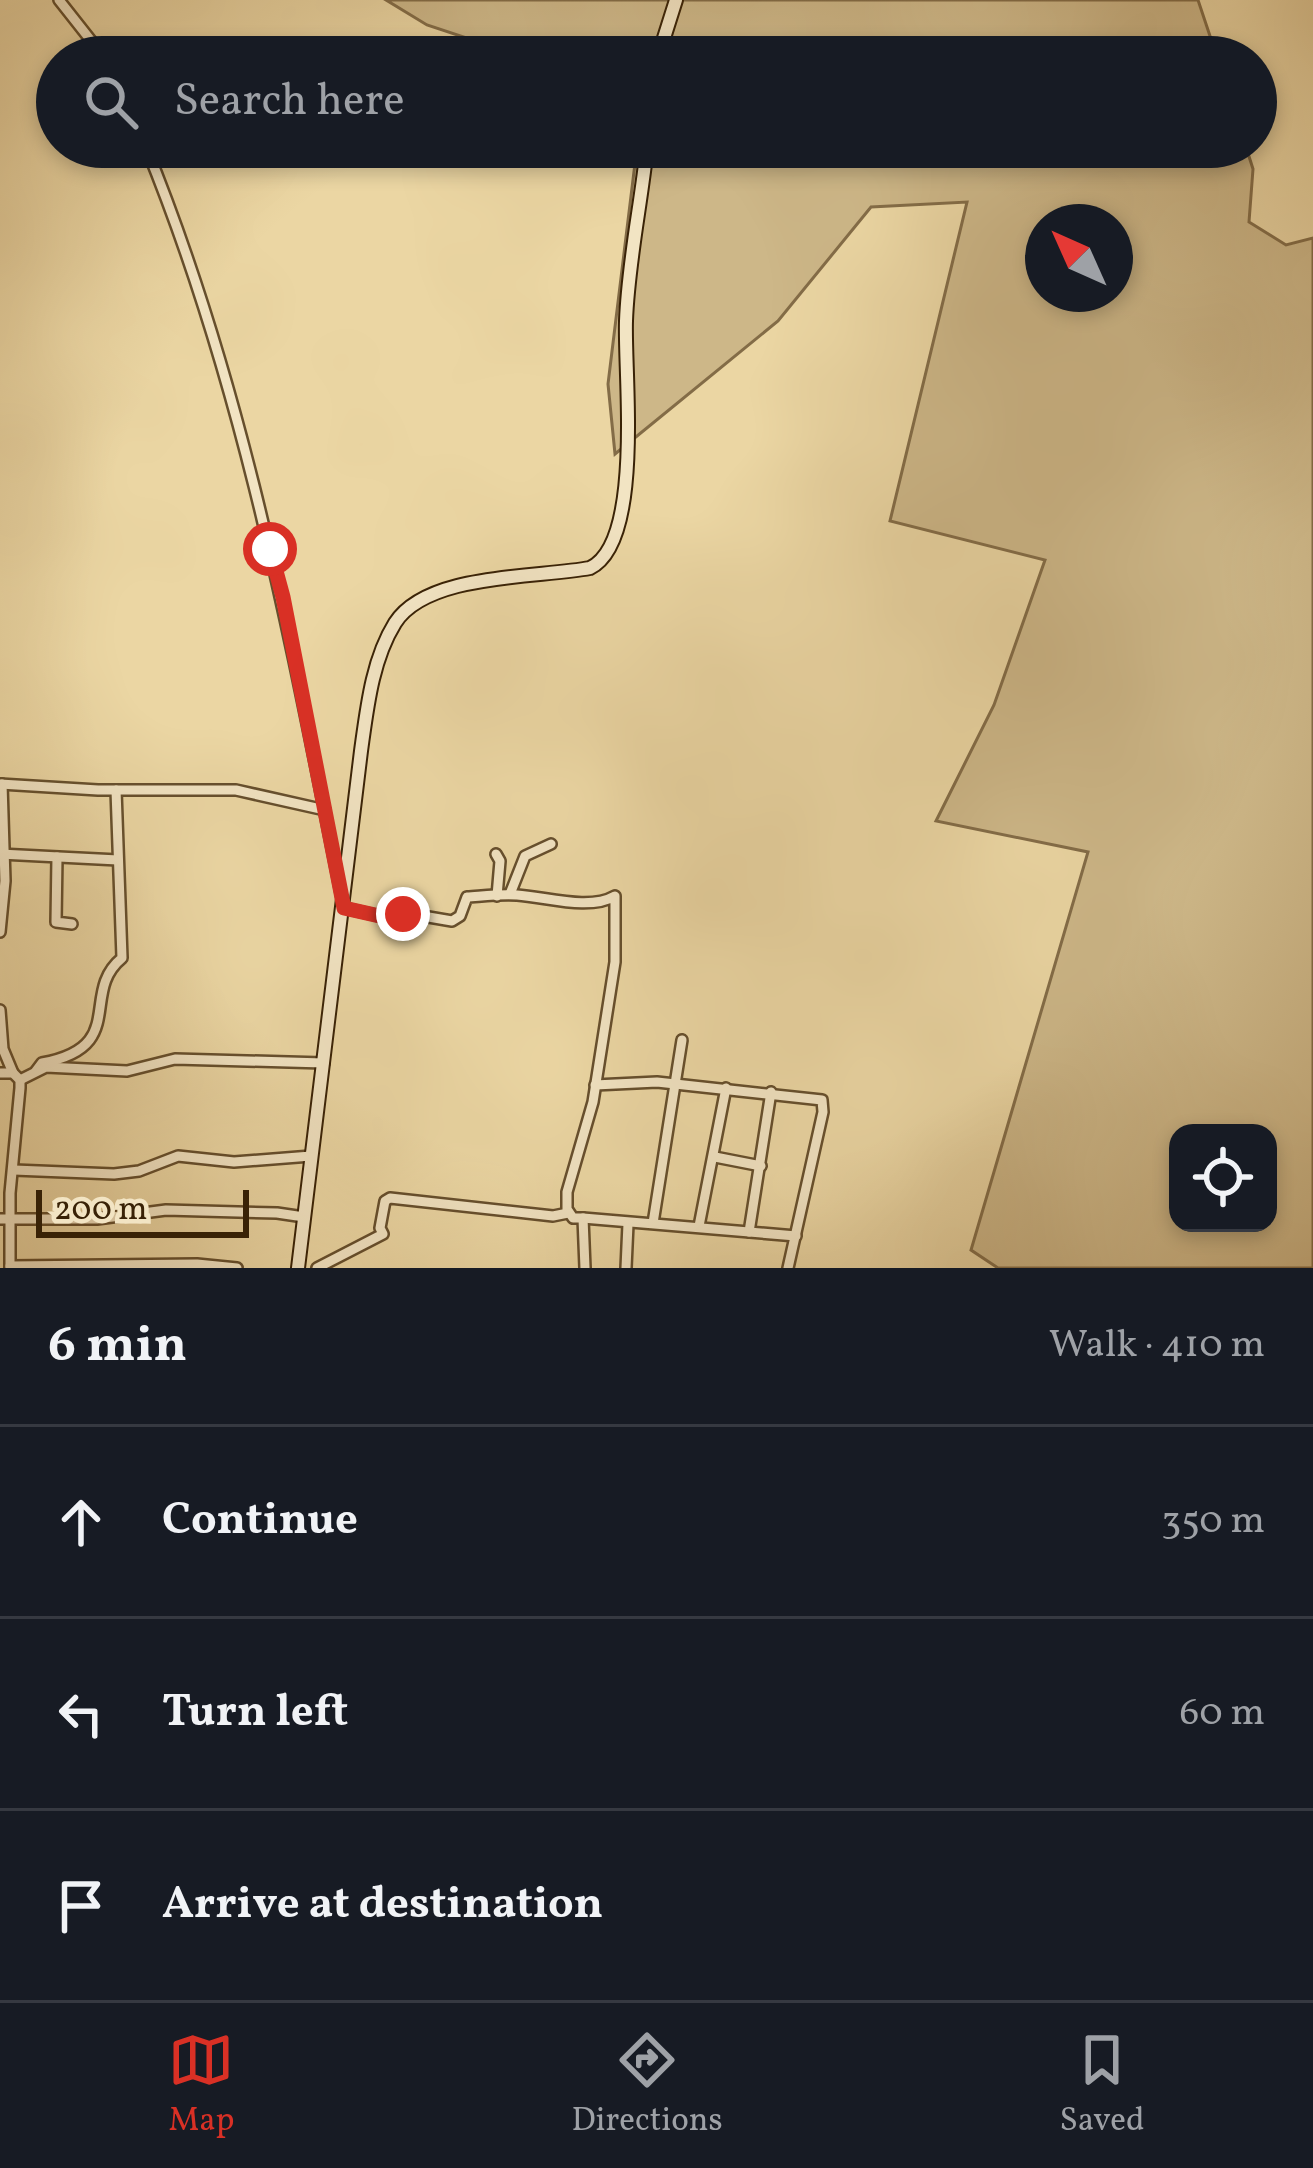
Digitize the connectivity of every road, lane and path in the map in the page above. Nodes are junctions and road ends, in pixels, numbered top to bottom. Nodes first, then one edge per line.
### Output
1 (59, 0) edge
2 (676, 0) edge
3 (87, 36) edge
4 (665, 36) edge
5 (154, 168) edge
6 (644, 168) edge
7 (1, 784) edge
8 (116, 790) junction
9 (325, 810) junction
10 (551, 844) dead end
11 (2, 854) edge
12 (496, 854) dead end
13 (57, 857) junction
14 (118, 860) junction
15 (510, 894) junction
16 (497, 896) junction
17 (344, 908) junction
18 (72, 924) dead end
19 (0, 932) edge
20 (0, 1010) edge
21 (682, 1040) dead end
22 (324, 1063) junction
23 (36, 1071) junction
24 (0, 1073) edge
25 (16, 1077) junction
26 (676, 1084) junction
27 (595, 1085) junction
28 (726, 1088) junction
29 (771, 1092) junction
30 (311, 1156) junction
31 (715, 1157) junction
32 (760, 1166) junction
33 (14, 1170) junction
34 (568, 1213) junction
35 (304, 1217) junction
36 (584, 1218) junction
37 (5, 1219) edge
38 (653, 1223) junction
39 (628, 1224) junction
40 (699, 1226) junction
41 (749, 1232) junction
42 (796, 1236) junction
43 (10, 1267) edge
44 (237, 1268) edge
45 (298, 1268) edge
46 (317, 1268) edge
47 (585, 1268) edge
48 (626, 1268) edge
49 (788, 1268) edge

1 - 3 street
2 - 4 main road
5 - 9 street
6 - 17 main road
7 - 8 street
7 - 11 street
8 - 9 street
8 - 14 street
9 - 17 street
10 - 15 street
11 - 13 street
11 - 19 street
12 - 16 street
13 - 14 street
13 - 18 street
14 - 23 street
15 - 16 street
15 - 27 street
16 - 17 street
17 - 22 main road
20 - 25 street
21 - 26 street
22 - 23 street
22 - 30 main road
23 - 25 street
24 - 25 street
25 - 33 street
26 - 27 street
26 - 28 street
26 - 38 street
27 - 34 street
28 - 29 street
28 - 31 street
29 - 32 street
29 - 42 street
30 - 33 street
30 - 35 main road
31 - 32 street
31 - 40 street
32 - 41 street
33 - 37 street
34 - 36 street
34 - 46 street
35 - 37 street
35 - 45 main road
36 - 39 street
36 - 47 street
37 - 43 street
38 - 39 street
38 - 40 street
39 - 48 street
40 - 41 street
41 - 42 street
42 - 49 street
43 - 44 street

